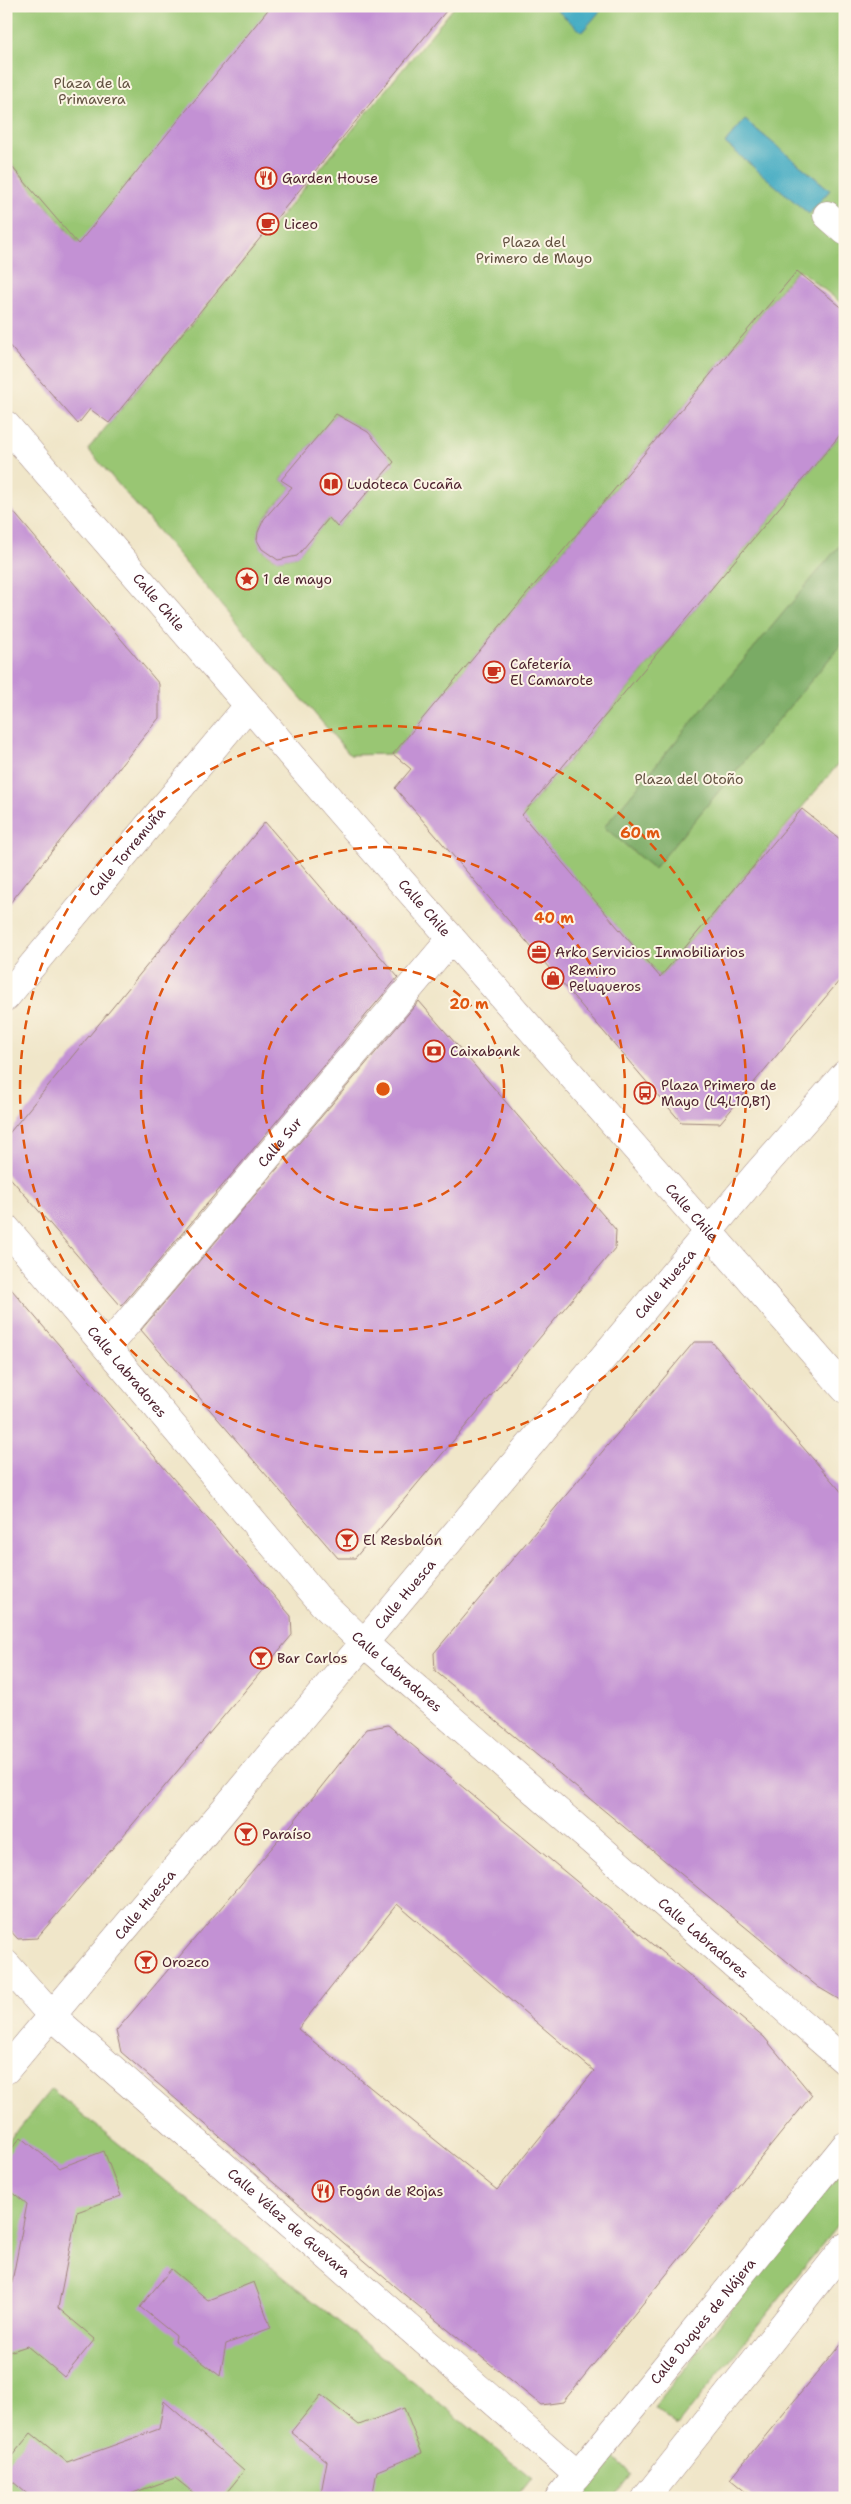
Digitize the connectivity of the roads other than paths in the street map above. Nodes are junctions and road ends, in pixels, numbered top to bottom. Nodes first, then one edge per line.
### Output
1 (6, 425) edge
2 (248, 706) junction
3 (451, 939) junction
4 (6, 997) edge
5 (845, 1074) edge
6 (6, 1228) edge
7 (710, 1232) junction
8 (107, 1347) junction
9 (845, 1389) edge
10 (364, 1643) junction
11 (6, 1964) edge
12 (52, 2016) junction
13 (845, 2061) edge
14 (6, 2070) edge
15 (845, 2146) edge
16 (845, 2248) edge
17 (578, 2475) junction
18 (559, 2498) edge
19 (646, 2498) edge

1 - 2 street, Calle Chile
2 - 3 street, Calle Chile
2 - 4 street, Calle Torremuña
3 - 7 street, Calle Chile
3 - 8 street, Calle Sur
5 - 7 street, Calle Huesca
6 - 8 street, Calle Labradores
7 - 9 street, Calle Chile
7 - 10 street, Calle Huesca
8 - 10 street, Calle Labradores
10 - 12 street, Calle Huesca
10 - 13 street, Calle Labradores
11 - 12 street, Calle Vélez de Guevara
12 - 14 street, Calle Huesca
12 - 17 street, Calle Vélez de Guevara
15 - 17 street, Calle Duques de Nájera
16 - 19 street
17 - 18 street, Calle Duques de Nájera

